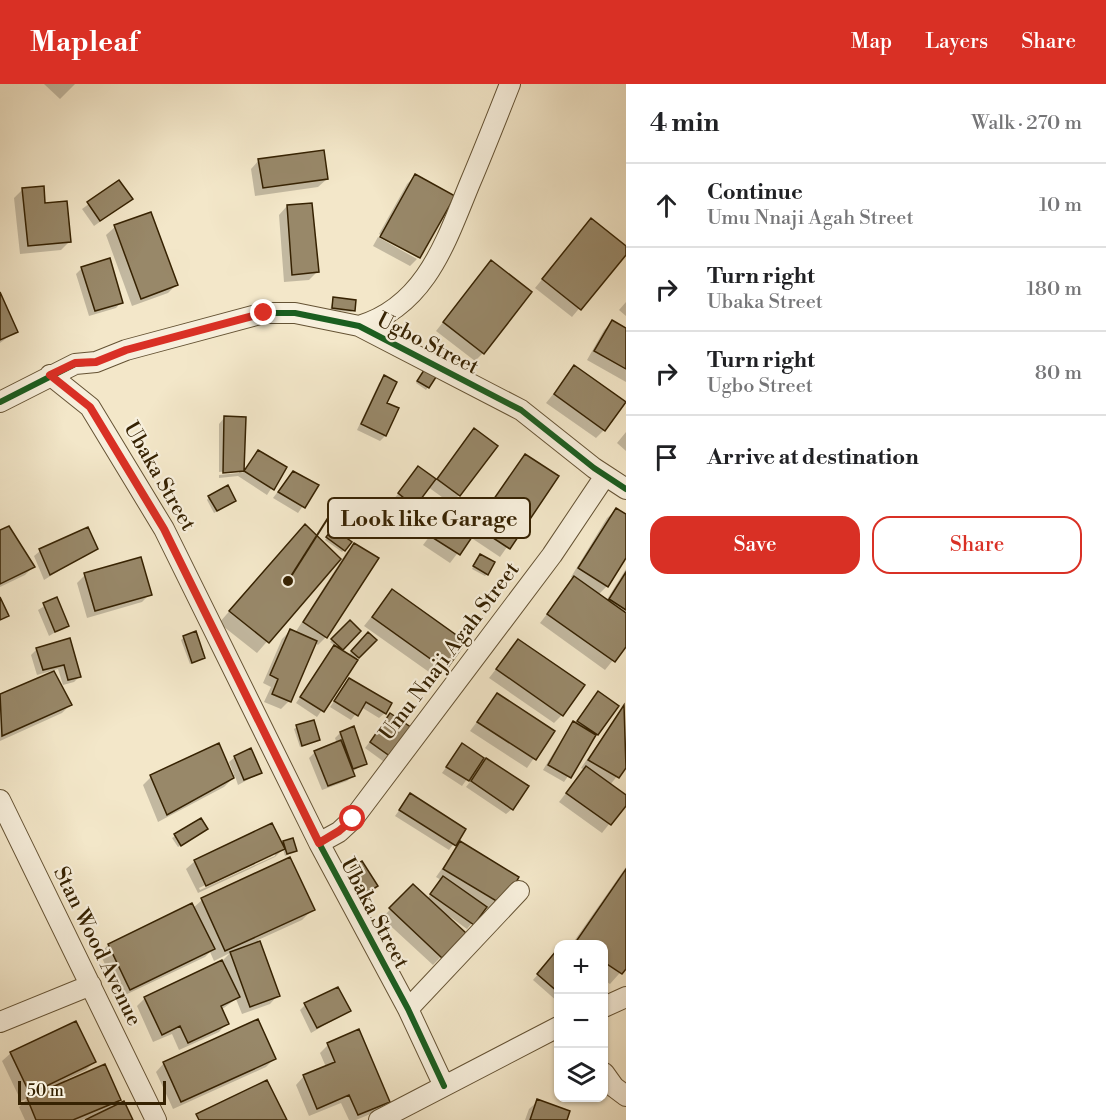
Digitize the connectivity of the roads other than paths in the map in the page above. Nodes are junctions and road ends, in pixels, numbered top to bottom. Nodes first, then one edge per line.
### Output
1 (510, 84) edge
2 (359, 326) junction
3 (50, 375) junction
4 (0, 402) edge
5 (605, 476) junction
6 (626, 489) edge
7 (0, 800) edge
8 (319, 843) junction
9 (519, 891) dead end
10 (91, 985) junction
11 (626, 997) edge
12 (608, 1005) edge
13 (408, 1009) junction
14 (0, 1022) edge
15 (554, 1029) edge
16 (608, 1078) edge
17 (444, 1086) junction
18 (626, 1096) edge
19 (154, 1116) edge
20 (379, 1120) edge

1 - 2 street
2 - 3 street, Ugbo Street
2 - 5 street, Ugbo Street
3 - 4 street
3 - 8 street, Ubaka Street
5 - 6 street, Ugbo Street
5 - 8 street, Umu Nnaji Agah Street
7 - 10 street, Stan Wood Avenue
8 - 13 street, Ubaka Street
9 - 13 street
10 - 14 street
10 - 19 street, Stan Wood Avenue
11 - 12 street
13 - 17 street, Ubaka Street
15 - 17 street
16 - 18 street
17 - 20 street

